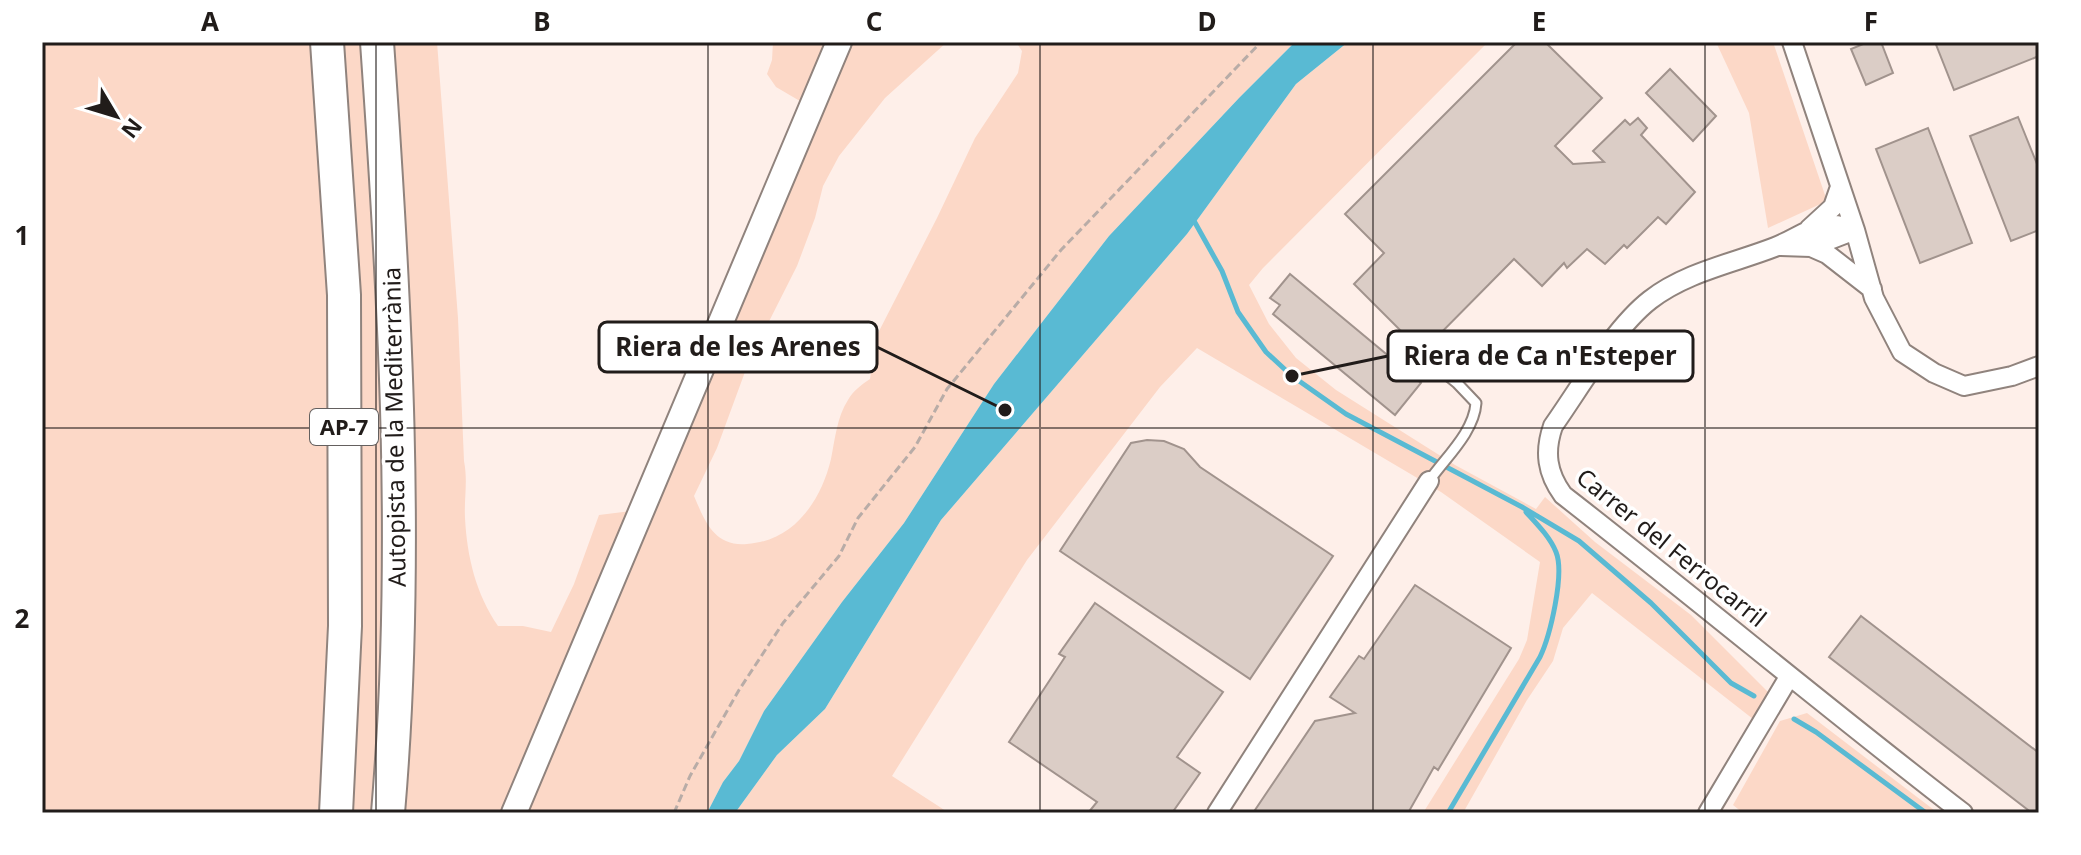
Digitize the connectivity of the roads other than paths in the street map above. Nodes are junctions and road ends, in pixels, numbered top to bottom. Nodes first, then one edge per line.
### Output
1 (327, 42) edge
2 (377, 42) edge
3 (839, 42) edge
4 (1792, 42) edge
5 (1840, 187) junction
6 (1855, 230) junction
7 (1809, 239) junction
8 (1872, 289) junction
9 (1400, 337) dead end
10 (2039, 366) edge
11 (1429, 481) joint
12 (1789, 677) junction
13 (336, 813) edge
14 (388, 813) edge
15 (514, 813) edge
16 (1217, 813) edge
17 (1708, 813) edge
18 (1963, 813) edge

1 - 13 highway, Autopista de la Mediterrània / AP-7
2 - 14 highway, Autopista de la Mediterrània / AP-7
3 - 15 main road
4 - 5 street
5 - 6 street
5 - 7 street
6 - 7 street, Carrer del Ferrocarril
6 - 8 street
7 - 8 street, Carrer del Ferrocarril
7 - 12 street, Carrer del Ferrocarril
8 - 10 street
9 - 11 lane
11 - 16 street
12 - 17 street
12 - 18 street, Carrer del Ferrocarril

